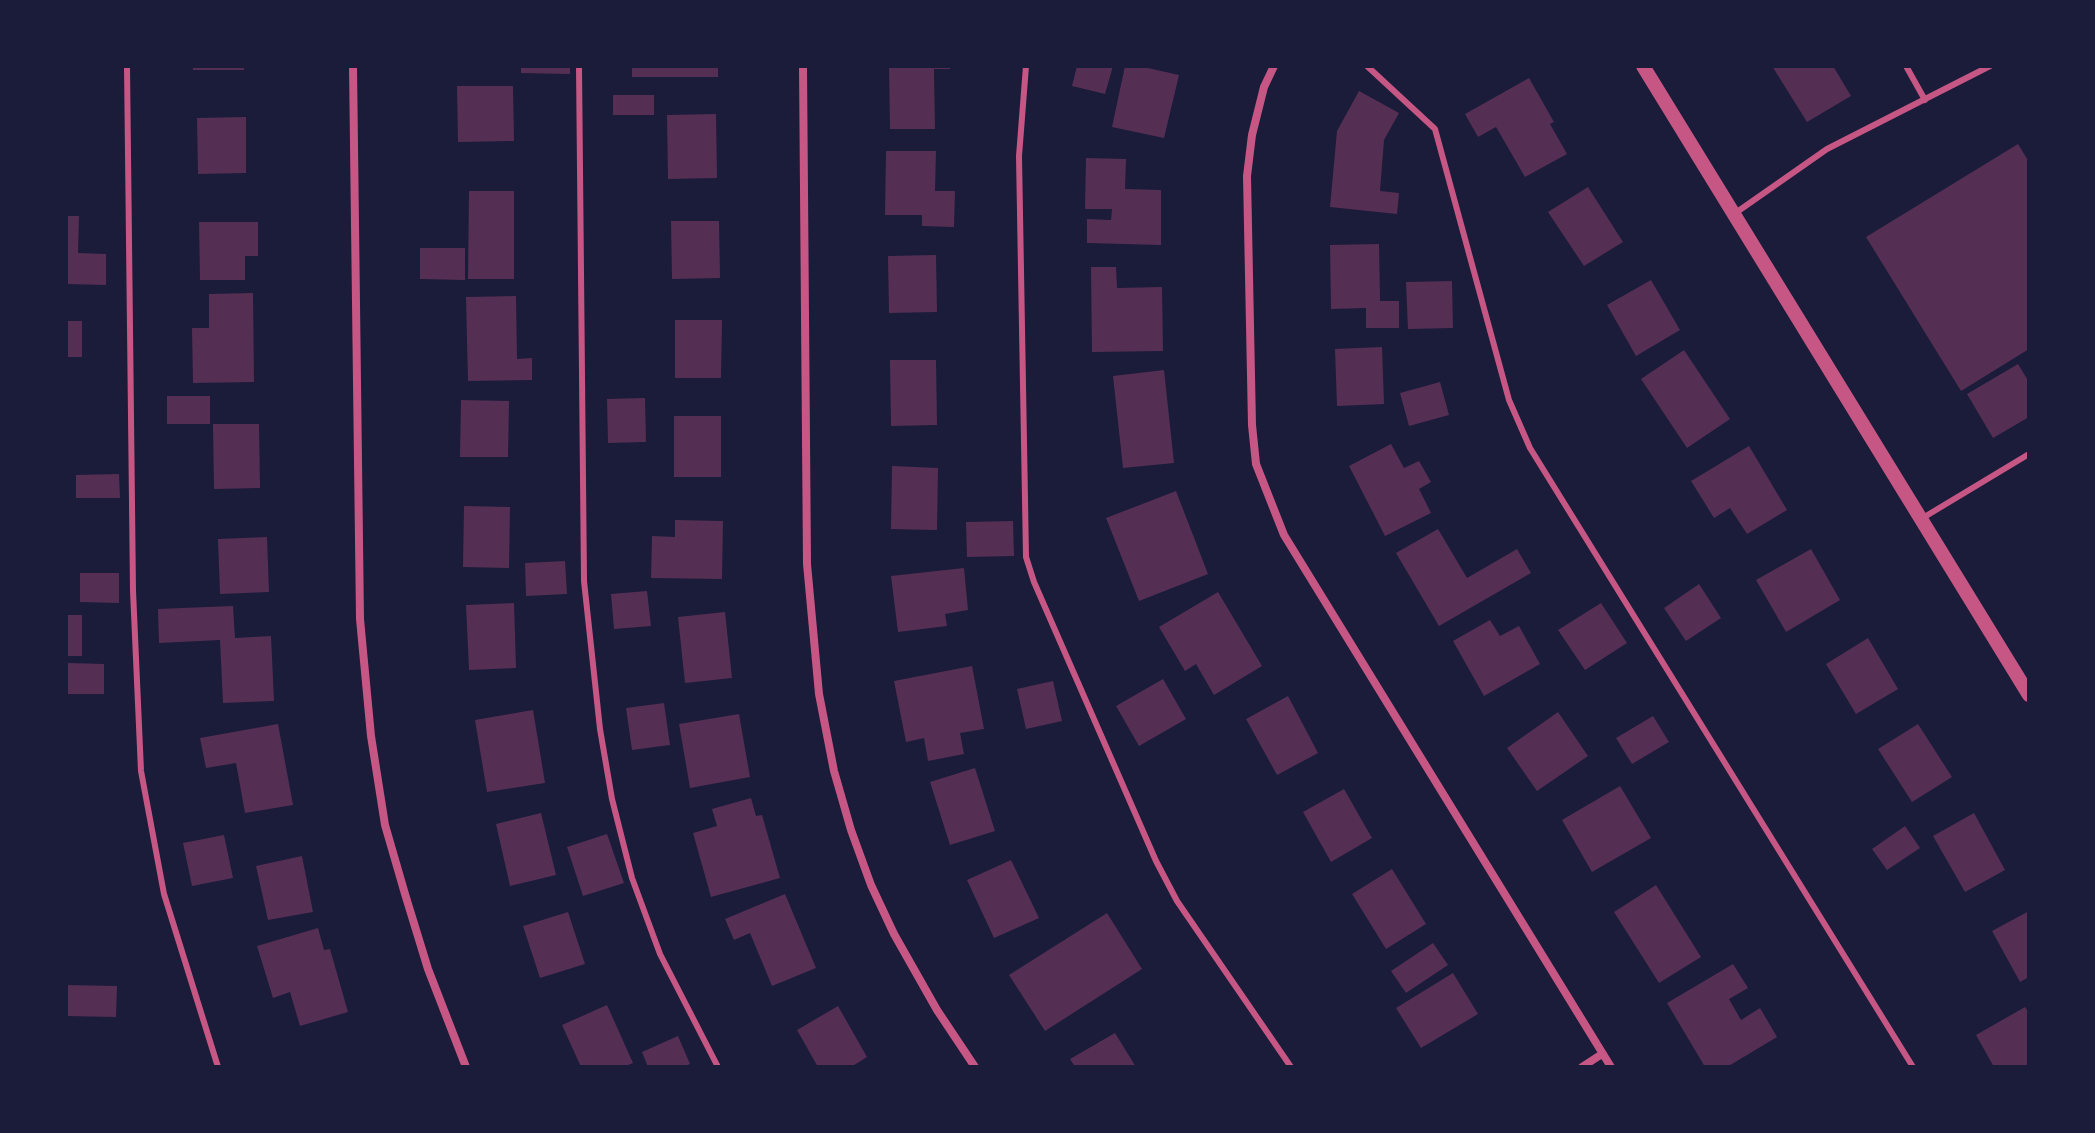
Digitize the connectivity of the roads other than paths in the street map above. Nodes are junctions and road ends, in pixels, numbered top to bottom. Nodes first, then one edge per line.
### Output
1 (127, 66) edge
2 (353, 66) edge
3 (579, 66) edge
4 (803, 66) edge
5 (1026, 66) edge
6 (1274, 66) edge
7 (1367, 66) edge
8 (1643, 66) edge
9 (1906, 66) edge
10 (1990, 66) edge
11 (1925, 100) junction
12 (1734, 214) junction
13 (2029, 454) edge
14 (1921, 519) junction
15 (2029, 695) edge
16 (1602, 1054) junction
17 (218, 1067) edge
18 (466, 1067) edge
19 (718, 1067) edge
20 (975, 1067) edge
21 (1291, 1067) edge
22 (1582, 1067) edge
23 (1611, 1067) edge
24 (1913, 1067) edge

1 - 17 lane
2 - 18 street
3 - 19 lane
4 - 20 street
5 - 21 lane
6 - 16 street
7 - 24 lane
8 - 12 street
9 - 11 lane
10 - 11 lane
11 - 12 lane
12 - 14 street
13 - 14 lane
14 - 15 street
16 - 22 street
16 - 23 street

